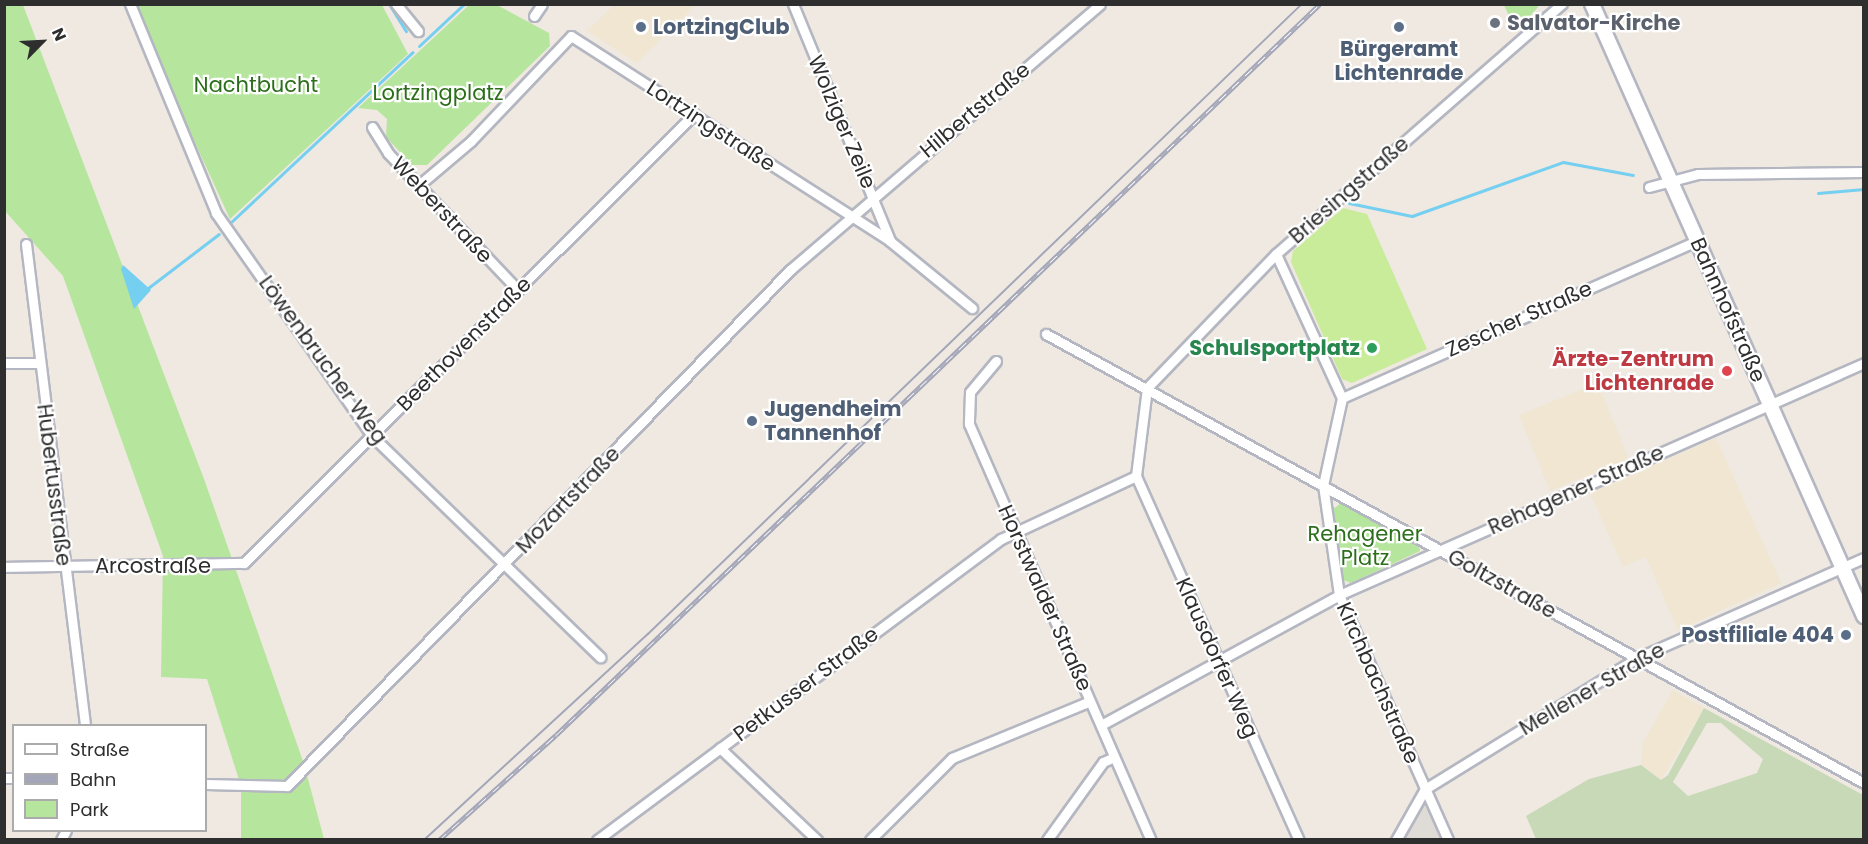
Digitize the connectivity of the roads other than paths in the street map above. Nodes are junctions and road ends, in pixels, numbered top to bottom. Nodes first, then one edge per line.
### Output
1 (130, 4) edge
2 (396, 4) edge
3 (542, 4) edge
4 (793, 4) edge
5 (1100, 4) edge
6 (1562, 4) edge
7 (1592, 4) edge
8 (534, 16) dead end
9 (418, 31) dead end
10 (694, 114) junction
11 (372, 127) dead end
12 (1863, 172) edge
13 (1670, 180) junction
14 (419, 185) junction
15 (1649, 187) dead end
16 (873, 196) junction
17 (852, 216) junction
18 (891, 241) junction
19 (1697, 241) junction
20 (26, 244) dead end
21 (1276, 254) junction
22 (518, 290) junction
23 (972, 308) dead end
24 (1046, 334) dead end
25 (996, 361) dead end
26 (4, 363) edge
27 (39, 363) junction
28 (1863, 363) edge
29 (1147, 387) junction
30 (1342, 398) junction
31 (1770, 404) junction
32 (372, 436) junction
33 (1136, 476) junction
34 (1323, 485) junction
35 (1016, 531) junction
36 (1439, 550) junction
37 (1863, 558) edge
38 (505, 564) junction
39 (229, 566) joint
40 (4, 567) edge
41 (64, 567) junction
42 (1842, 567) junction
43 (1339, 595) junction
44 (1863, 616) edge
45 (600, 657) dead end
46 (1638, 658) junction
47 (1219, 660) junction
48 (1090, 701) junction
49 (85, 724) edge
50 (1101, 725) junction
51 (720, 748) junction
52 (1114, 757) junction
53 (1863, 783) edge
54 (207, 784) edge
55 (1425, 789) junction
56 (597, 840) edge
57 (818, 840) edge
58 (870, 840) edge
59 (1047, 840) edge
60 (1151, 840) edge
61 (1299, 840) edge
62 (1396, 840) edge
63 (1448, 840) edge

1 - 32 street, Löwenbrucher Weg
2 - 9 street
3 - 8 street
4 - 16 street, Wolziger Zeile
5 - 16 street, Hilbertstraße
6 - 21 street, Briesingstraße
7 - 13 street, Bahnhofstraße
10 - 14 street, Lortzingstraße
10 - 17 street, Lortzingstraße
10 - 22 street, Beethovenstraße
11 - 14 street, Weberstraße
12 - 13 street
13 - 15 street
13 - 19 street, Bahnhofstraße
14 - 22 street, Weberstraße
16 - 17 street, Hilbertstraße
16 - 18 street, Wolziger Zeile
17 - 18 street, Wolziger Zeile
17 - 38 street, Mozartstraße
18 - 23 street, Wolziger Zeile
19 - 30 street, Zescher Straße
19 - 31 street, Bahnhofstraße
20 - 27 street, Hubertusstraße
21 - 29 street, Briesingstraße
21 - 30 street
22 - 32 street, Beethovenstraße
24 - 29 street, Goltzstraße
25 - 35 street, Horstwalder Straße
26 - 27 street
27 - 41 street, Hubertusstraße
28 - 31 street, Rehagener Straße
29 - 33 street
29 - 34 street, Goltzstraße
30 - 34 street
31 - 36 street, Rehagener Straße
31 - 42 street, Bahnhofstraße
32 - 38 street, Löwenbrucher Weg
32 - 39 street, Beethovenstraße
33 - 35 street, Petkusser Straße
33 - 47 street, Klausdorfer Weg
34 - 36 street, Goltzstraße
34 - 43 street, Kirchbachstraße
35 - 48 street, Horstwalder Straße
35 - 51 street, Petkusser Straße
36 - 43 street, Rehagener Straße
36 - 46 street, Goltzstraße
37 - 42 street, Mellener Straße
38 - 45 street, Löwenbrucher Weg
38 - 54 street, Mozartstraße
39 - 41 street, Arcostraße
40 - 41 street, Arcostraße
41 - 49 street, Hubertusstraße
42 - 44 street, Bahnhofstraße
42 - 46 street, Mellener Straße
43 - 47 street, Rehagener Straße
43 - 55 street, Kirchbachstraße
46 - 53 street, Goltzstraße
46 - 55 street, Mellener Straße
47 - 50 street, Rehagener Straße
47 - 61 street, Klausdorfer Weg
48 - 50 street, Horstwalder Straße
48 - 58 street
50 - 52 street, Horstwalder Straße
51 - 56 street, Petkusser Straße
51 - 57 street
52 - 59 street
52 - 60 street, Horstwalder Straße
55 - 62 street
55 - 63 street, Kirchbachstraße

